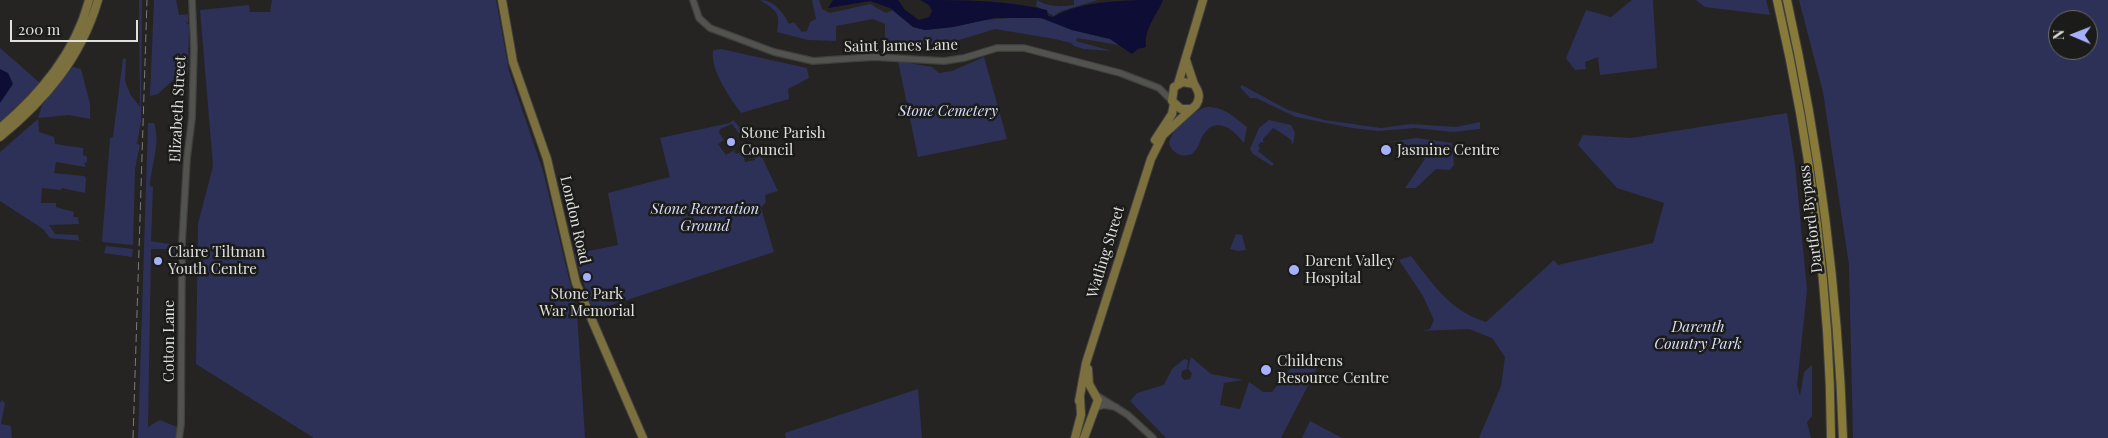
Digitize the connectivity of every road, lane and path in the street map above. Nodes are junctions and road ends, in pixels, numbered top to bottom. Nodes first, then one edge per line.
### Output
1 (89, 0) edge
2 (98, 0) edge
3 (192, 0) edge
4 (502, 0) edge
5 (693, 0) edge
6 (1203, 0) edge
7 (1776, 0) edge
8 (1787, 0) edge
9 (1186, 60) junction
10 (1177, 84) junction
11 (1194, 84) junction
12 (1154, 85) junction
13 (1173, 102) junction
14 (1191, 109) junction
15 (0, 128) edge
16 (0, 137) edge
17 (1151, 159) junction
18 (182, 243) joint
19 (1822, 293) junction
20 (1090, 355) junction
21 (1096, 394) junction
22 (1079, 401) junction
23 (1097, 407) junction
24 (1116, 407) junction
25 (1086, 436) edge
26 (179, 438) edge
27 (643, 438) edge
28 (1075, 438) edge
29 (1153, 438) edge
30 (1826, 438) edge
31 (1831, 438) edge
32 (1843, 438) edge

1 - 15 main road
2 - 16 main road
3 - 18 street, Elizabeth Street
4 - 27 main road, London Road
5 - 12 street, Saint James Lane
6 - 9 main road
7 - 19 highway, Dartford Bypass
8 - 32 highway, Dartford Bypass
9 - 10 main road
9 - 11 main road
10 - 11 main road
10 - 12 street, Saint James Lane
10 - 13 main road
11 - 14 main road
12 - 13 street, Saint James Lane
13 - 14 main road
13 - 17 main road, Watling Street
14 - 17 main road, Watling Street
17 - 20 main road, Watling Street
18 - 26 street, Cotton Lane
19 - 30 highway
19 - 31 highway, Dartford Bypass
20 - 21 main road, Watling Street
20 - 22 main road, Watling Street
21 - 22 main road
21 - 23 main road, Watling Street
21 - 24 street
22 - 28 main road, Watling Street
23 - 24 street
23 - 25 main road
24 - 29 street

